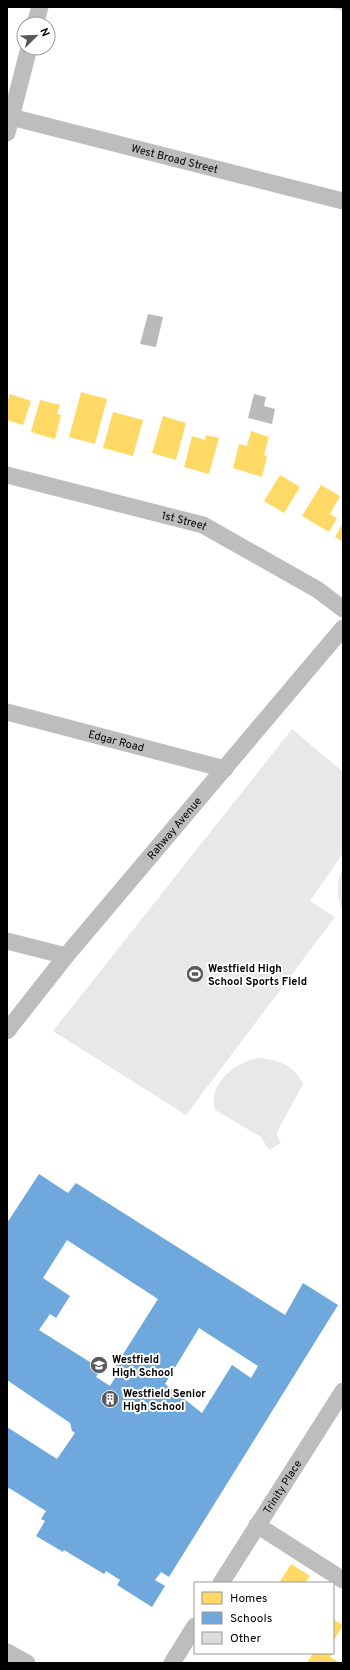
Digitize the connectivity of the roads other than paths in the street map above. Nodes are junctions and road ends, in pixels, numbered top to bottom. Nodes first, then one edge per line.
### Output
1 (27, 56) edge
2 (8, 122) edge
3 (343, 201) edge
4 (7, 475) edge
5 (343, 609) edge
6 (343, 628) edge
7 (7, 712) edge
8 (225, 769) junction
9 (7, 941) edge
10 (66, 956) junction
11 (7, 1031) edge
12 (343, 1391) edge
13 (257, 1525) junction
14 (343, 1580) edge
15 (222, 1582) edge
16 (194, 1628) edge
17 (7, 1652) edge
18 (27, 1663) edge
19 (172, 1663) edge

1 - 2 street
2 - 3 street, West Broad Street
4 - 5 street, 1st Street
6 - 8 street, Rahway Avenue
7 - 8 street, Edgar Road
8 - 10 street, Rahway Avenue
9 - 10 street
10 - 11 street, Rahway Avenue
12 - 13 street, Trinity Place
13 - 14 street
13 - 15 street, Trinity Place
16 - 19 street
17 - 18 street

